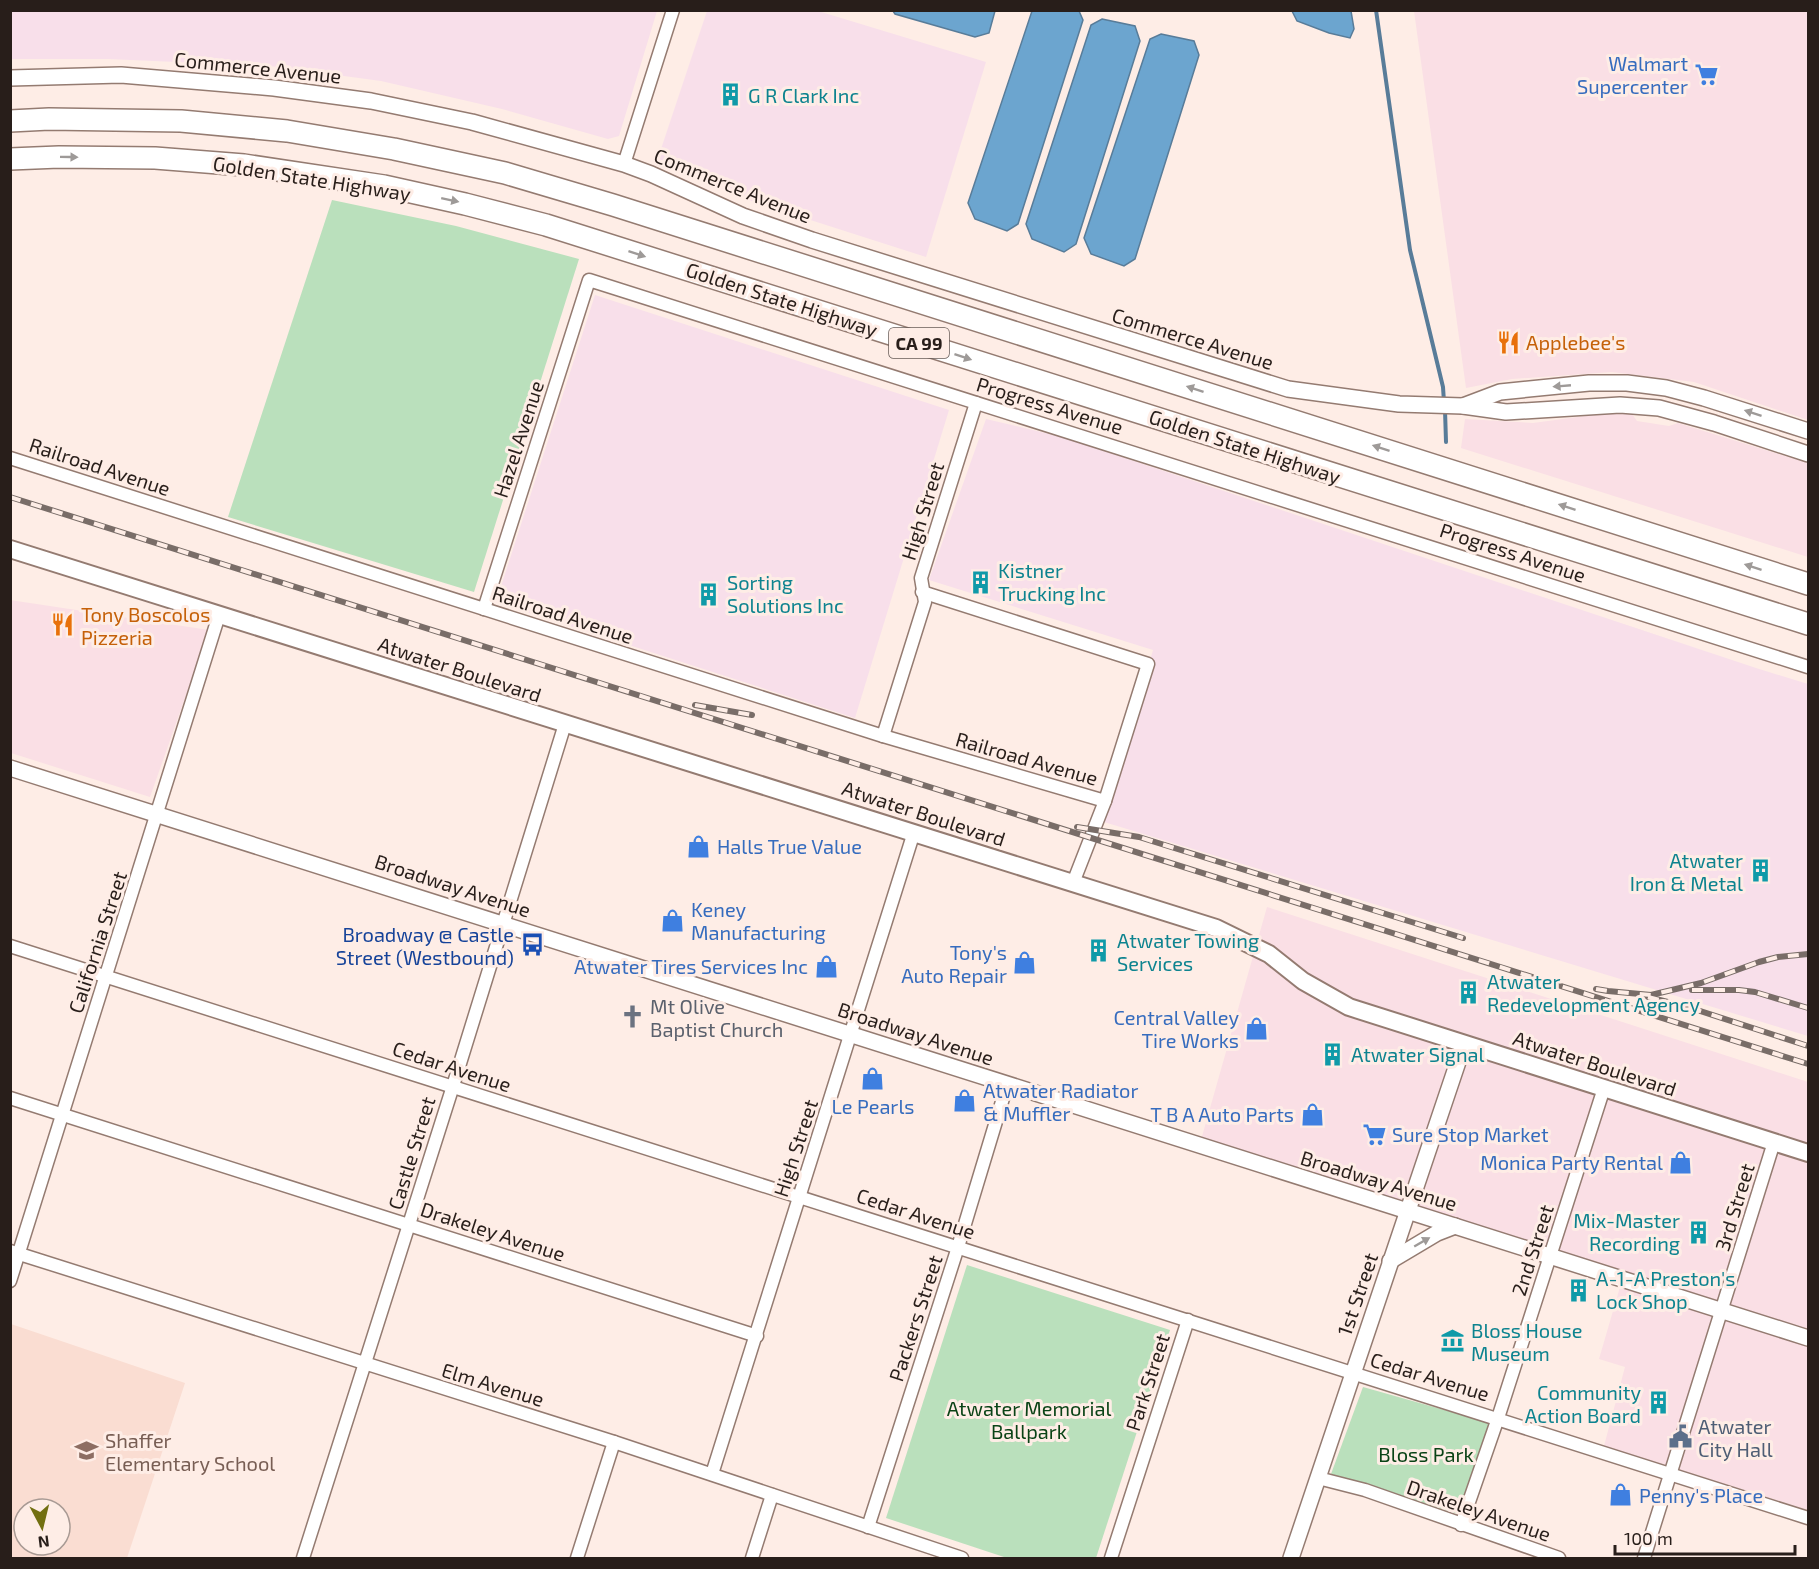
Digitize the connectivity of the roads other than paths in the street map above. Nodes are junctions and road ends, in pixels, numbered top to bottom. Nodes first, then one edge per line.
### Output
1 (673, 10) edge
2 (10, 78) edge
3 (10, 121) edge
4 (10, 159) edge
5 (624, 164) junction
6 (589, 280) joint
7 (976, 402) junction
8 (1463, 406) junction
9 (1809, 431) edge
10 (1809, 454) edge
11 (10, 458) edge
12 (10, 549) edge
13 (1809, 584) edge
14 (922, 592) junction
15 (484, 609) junction
16 (219, 615) junction
17 (1809, 624) edge
18 (1809, 667) edge
19 (565, 724) junction
20 (883, 736) junction
21 (10, 768) edge
22 (1106, 801) junction
23 (158, 814) junction
24 (914, 832) junction
25 (1073, 883) junction
26 (504, 924) junction
27 (10, 946) edge
28 (106, 976) junction
29 (852, 1035) junction
30 (1464, 1044) junction
31 (1007, 1085) junction
32 (453, 1086) junction
33 (1604, 1088) junction
34 (10, 1098) edge
35 (63, 1115) junction
36 (1774, 1142) junction
37 (1809, 1153) edge
38 (800, 1197) junction
39 (1407, 1211) junction
40 (409, 1225) junction
41 (1455, 1226) junction
42 (958, 1247) junction
43 (15, 1253) edge
44 (1550, 1256) junction
45 (1390, 1261) junction
46 (10, 1281) edge
47 (1722, 1311) junction
48 (1188, 1320) junction
49 (757, 1336) junction
50 (1809, 1338) edge
51 (364, 1364) junction
52 (1353, 1372) junction
53 (1498, 1418) junction
54 (614, 1442) junction
55 (712, 1474) junction
56 (1671, 1474) junction
57 (1318, 1478) junction
58 (772, 1495) junction
59 (1809, 1518) edge
60 (1461, 1525) junction
61 (868, 1527) junction
62 (303, 1558) edge
63 (578, 1558) edge
64 (752, 1558) edge
65 (962, 1558) edge
66 (1111, 1558) edge
67 (1291, 1558) edge
68 (1559, 1558) edge
69 (1644, 1558) edge

1 - 5 street
2 - 5 street, Commerce Avenue
13 -> 3 highway, Golden State Highway / CA 99
4 -> 17 highway, Golden State Highway / CA 99
5 - 8 street, Commerce Avenue
6 - 7 street, Progress Avenue
6 - 15 street, Hazel Avenue
7 - 14 street, High Street
7 - 18 street, Progress Avenue
9 -> 8 street, Commerce Avenue
8 - 10 street, Commerce Avenue
11 - 15 street, Railroad Avenue
12 - 16 main road, Atwater Boulevard
14 - 20 street, High Street
14 - 22 street
15 - 20 street, Railroad Avenue
16 - 19 main road, Atwater Boulevard
16 - 23 street, California Street
19 - 24 main road, Atwater Boulevard
19 - 26 street, Castle Street
20 - 22 street, Railroad Avenue
21 - 23 street, Broadway Avenue
22 - 25 street
23 - 26 street, Broadway Avenue
23 - 28 street, California Street
24 - 25 main road, Atwater Boulevard
24 - 29 street, High Street
25 - 30 main road, Atwater Boulevard
26 - 29 street, Broadway Avenue
26 - 32 street, Castle Street
27 - 28 street, Cedar Avenue
28 - 32 street, Cedar Avenue
28 - 35 street, California Street
29 - 31 street, Broadway Avenue
29 - 38 street, High Street
30 - 33 main road, Atwater Boulevard
30 - 39 street, 1st Street
31 - 39 street, Broadway Avenue
31 - 42 street, Packers Street
32 - 38 street, Cedar Avenue
32 - 40 street, Castle Street
33 - 36 main road, Atwater Boulevard
33 - 44 street, 2nd Street
34 - 35 street, Drakeley Avenue
35 - 40 street, Drakeley Avenue
35 - 43 street, California Street
36 - 37 main road, Atwater Boulevard
36 - 47 street, 3rd Street
38 - 42 street, Cedar Avenue
38 - 49 street, High Street
39 - 41 street, Broadway Avenue
39 - 45 street, 1st Street
40 - 49 street, Drakeley Avenue
40 - 51 street, Castle Street
41 - 44 street, Broadway Avenue
45 -> 41 street
42 - 48 street, Cedar Avenue
42 - 61 street, Packers Street
43 - 46 street, California Street
43 - 51 street, Elm Avenue
44 - 47 street, Broadway Avenue
44 - 53 street, 2nd Street
45 - 52 street, 1st Street
47 - 50 street, Broadway Avenue
47 - 56 street, 3rd Street
48 - 52 street, Cedar Avenue
48 - 66 street, Park Street
49 - 55 street, High Street
51 - 54 street, Elm Avenue
51 - 62 street, Castle Street
52 - 53 street, Cedar Avenue
52 - 57 street, 1st Street
53 - 56 street, Cedar Avenue
53 - 60 street, 2nd Street
54 - 55 street, Elm Avenue
54 - 63 street
55 - 58 street, Elm Avenue
56 - 59 street, Cedar Avenue
56 - 69 street, 3rd Street
57 - 60 street, Drakeley Avenue
57 - 67 street, 1st Street
58 - 61 street, Elm Avenue
58 - 64 street
60 - 68 street, Drakeley Avenue
61 - 65 street, Elm Avenue

